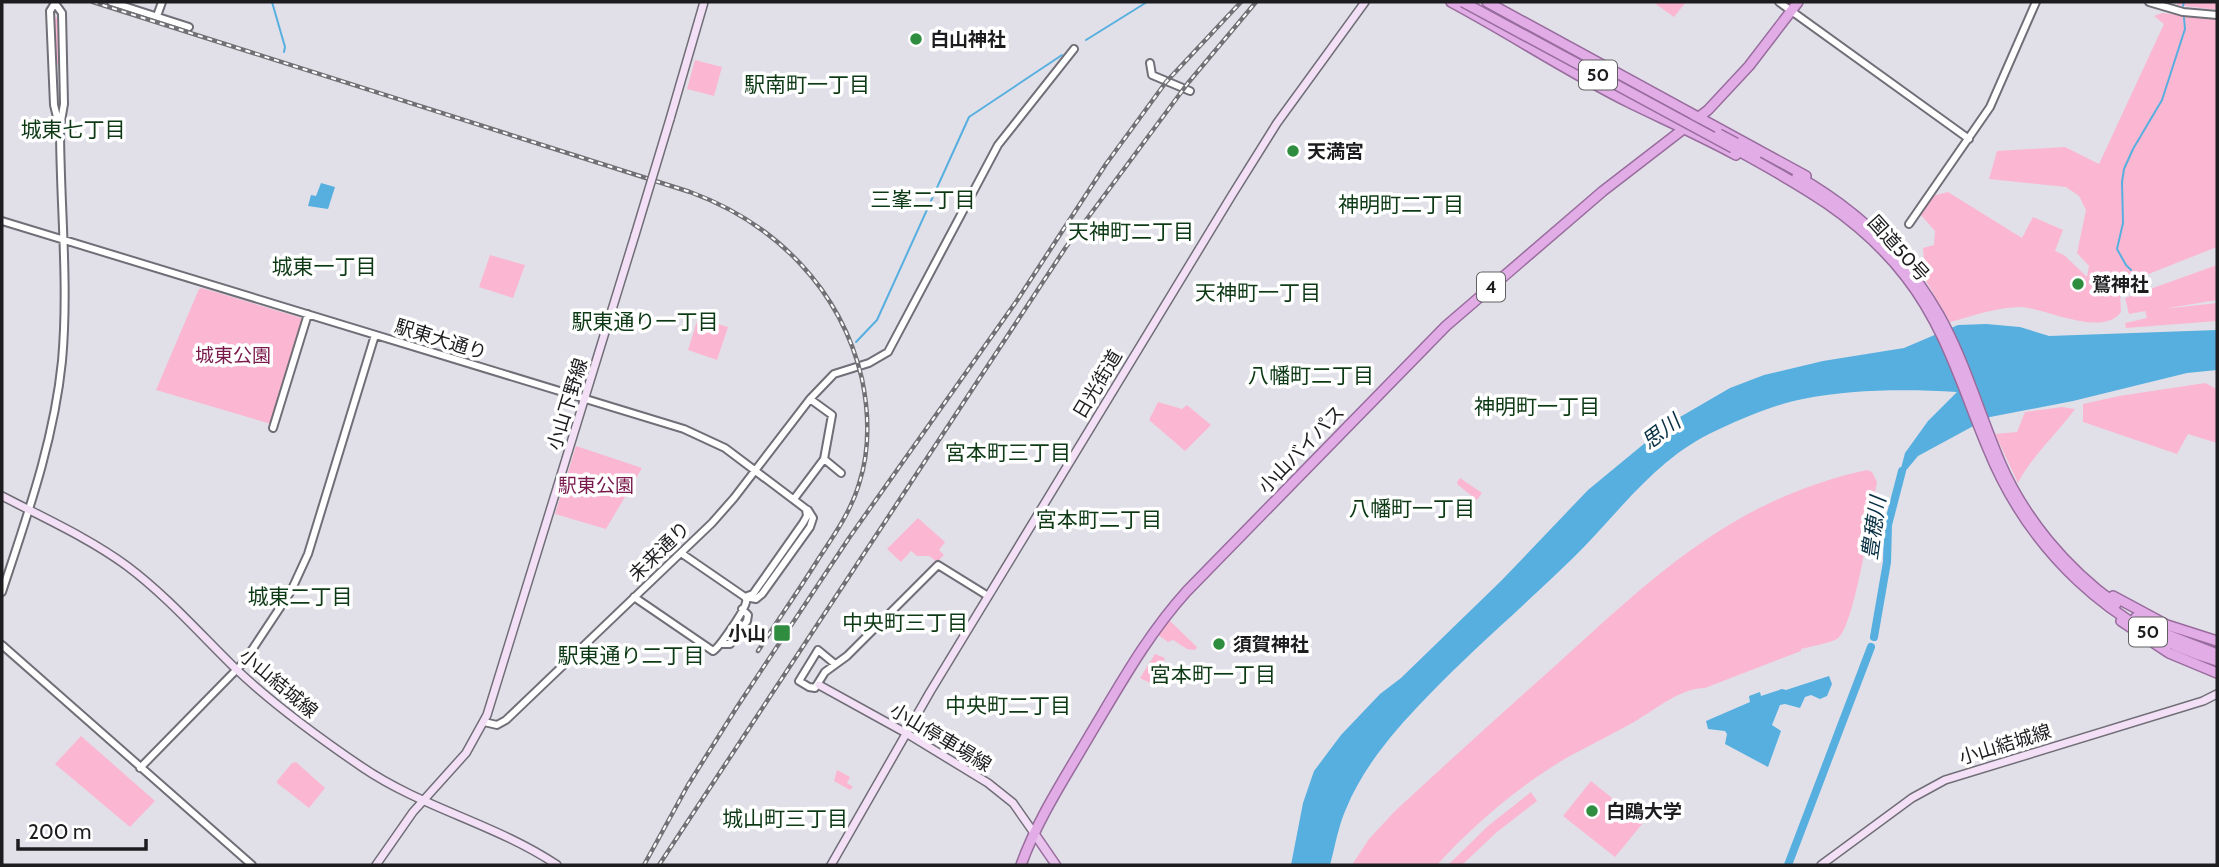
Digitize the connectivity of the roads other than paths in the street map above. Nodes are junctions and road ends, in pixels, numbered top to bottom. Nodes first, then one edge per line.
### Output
1 (55, 2) edge
2 (111, 2) edge
3 (162, 2) edge
4 (704, 2) edge
5 (1365, 2) edge
6 (1451, 2) edge
7 (1462, 2) edge
8 (1475, 2) edge
9 (1487, 2) edge
10 (1779, 2) edge
11 (1798, 2) edge
12 (2036, 2) edge
13 (2148, 2) edge
14 (1791, 11) junction
15 (2217, 15) edge
16 (157, 16) junction
17 (189, 27) dead end
18 (1074, 49) dead end
19 (1150, 63) dead end
20 (1190, 91) dead end
21 (1699, 119) junction
22 (60, 127) junction
23 (1685, 128) junction
24 (1969, 139) junction
25 (1734, 145) junction
26 (1816, 188) junction
27 (1832, 206) junction
28 (2, 221) edge
29 (1909, 224) dead end
30 (64, 240) junction
31 (1921, 291) junction
32 (307, 314) junction
33 (375, 335) junction
34 (585, 399) junction
35 (810, 399) junction
36 (273, 428) dead end
37 (824, 460) junction
38 (754, 469) junction
39 (841, 472) dead end
40 (2, 496) edge
41 (794, 499) junction
42 (29, 510) junction
43 (681, 553) junction
44 (2090, 588) junction
45 (2, 592) edge
46 (988, 596) junction
47 (634, 597) junction
48 (745, 597) junction
49 (2217, 641) edge
50 (2, 645) edge
51 (2217, 654) edge
52 (2217, 661) edge
53 (835, 664) junction
54 (237, 670) junction
55 (2217, 674) edge
56 (820, 682) junction
57 (2215, 697) edge
58 (484, 722) junction
59 (906, 733) junction
60 (140, 768) junction
61 (423, 800) junction
62 (1034, 833) junction
63 (252, 865) edge
64 (376, 865) edge
65 (557, 865) edge
66 (831, 865) edge
67 (1021, 865) edge
68 (1056, 865) edge
69 (1821, 865) edge

1 - 22 street
1 - 22 street
2 - 16 street
3 - 16 street
4 - 34 main road, 小山下野線, bridge
5 - 46 main road, 日光街道
6 - 23 highway
7 - 25 highway, 国道50号 / 50, bridge
8 - 25 highway, 国道50号 / 50, bridge
9 - 21 highway
10 - 14 street
11 - 14 highway, 小山バイパス / 4
12 - 24 street
13 - 15 street
14 - 21 highway, 小山バイパス / 4
14 - 24 street
16 - 17 street
18 - 35 street, 未来通り
19 - 20 street
21 - 23 highway, 小山バイパス / 4
21 - 26 highway
22 - 30 street
23 - 27 highway
23 - 62 highway, 小山バイパス / 4
24 - 29 street
25 - 26 highway, 国道50号 / 50
25 - 27 highway, 国道50号 / 50
26 - 31 highway, 国道50号 / 50
27 - 31 highway, 国道50号 / 50
28 - 30 street, 駅東大通り
30 - 32 street, 駅東大通り
30 - 42 street
31 - 44 highway, 国道50号 / 50
31 - 44 highway, 国道50号 / 50
32 - 33 street, 駅東大通り
32 - 36 street
33 - 34 street, 駅東大通り
33 - 54 street
34 - 38 street, 駅東大通り
34 - 58 main road, 小山下野線
35 - 37 street
35 - 38 street, 未来通り
37 - 39 street
37 - 41 street
38 - 41 street, 駅東大通り
38 - 43 street, 未来通り
40 - 42 main road, 小山結城線
41 - 48 street, 駅東大通り
42 - 45 street
42 - 54 main road, 小山結城線
43 - 47 street, 未来通り
43 - 48 street
44 - 49 highway
44 - 51 highway, 国道50号 / 50
44 - 52 highway, 国道50号 / 50
44 - 55 highway
46 - 53 street
46 - 59 main road, 日光街道
47 - 48 street
47 - 58 street, 未来通り
50 - 60 street
53 - 56 street
53 - 56 street
54 - 60 street
54 - 61 main road, 小山結城線
56 - 59 main road, 小山停車場線
57 - 69 main road, 小山結城線
58 - 61 main road, 小山下野線
59 - 62 main road, 小山停車場線
59 - 66 main road, 日光街道
60 - 63 street
61 - 64 main road, 小山下野線
61 - 65 main road, 小山結城線
62 - 67 highway, 小山バイパス / 4
62 - 68 main road

